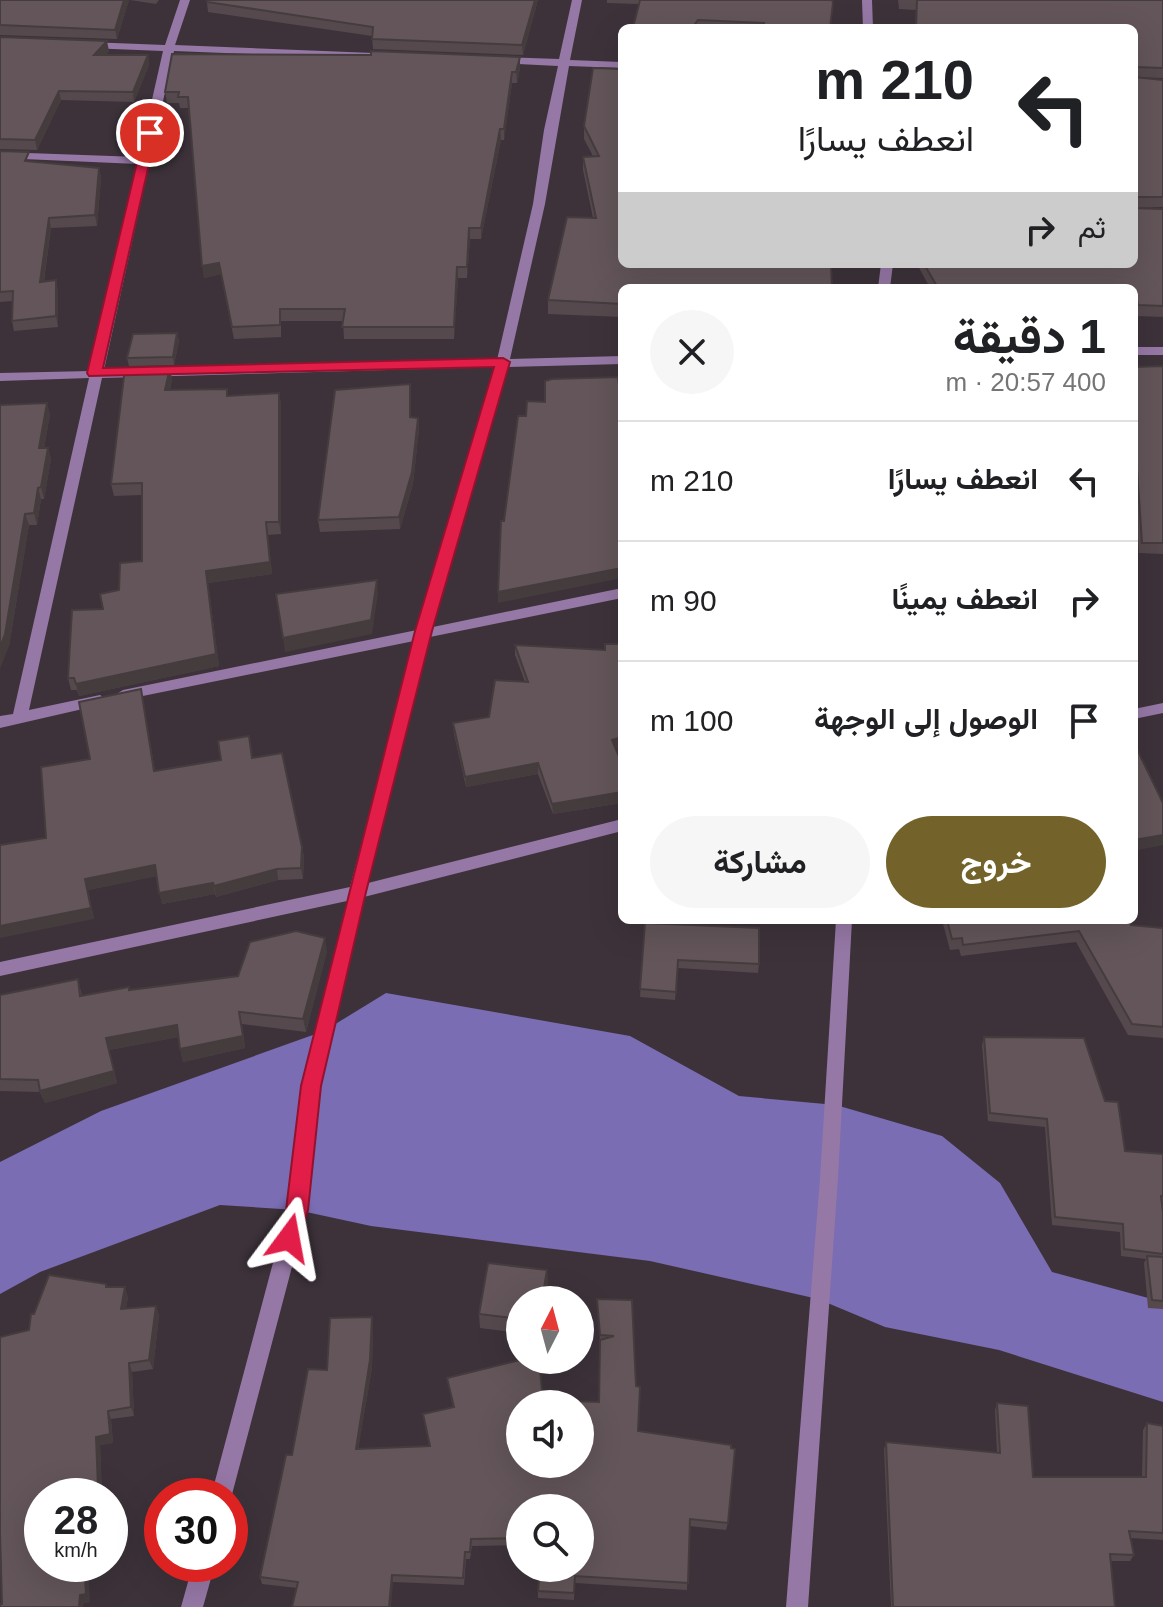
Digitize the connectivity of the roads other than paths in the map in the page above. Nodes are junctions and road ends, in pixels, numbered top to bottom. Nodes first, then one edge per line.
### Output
1 (185, 0) edge
2 (577, 0) edge
3 (867, 0) edge
4 (868, 24) edge
5 (77, 45) edge
6 (169, 49) junction
7 (391, 56) edge
8 (486, 59) edge
9 (565, 62) junction
10 (618, 65) edge
11 (0, 155) edge
12 (144, 161) junction
13 (1138, 351) edge
14 (1163, 351) edge
15 (618, 360) edge
16 (503, 362) junction
17 (95, 373) junction
18 (0, 377) edge
19 (618, 594) edge
20 (424, 631) junction
21 (1163, 708) edge
22 (1138, 713) edge
23 (20, 717) junction
24 (0, 722) edge
25 (618, 826) edge
26 (357, 892) junction
27 (844, 924) edge
28 (0, 969) edge
29 (227, 1478) edge
30 (199, 1582) edge
31 (192, 1607) edge
32 (797, 1607) edge

1 - 6 street
2 - 9 street
3 - 4 street
5 - 6 street
6 - 7 street
6 - 12 street
8 - 9 street
9 - 10 street
9 - 16 street
11 - 12 street
12 - 17 street
13 - 14 street
15 - 16 street
16 - 17 street
16 - 20 street
17 - 18 street
17 - 23 street
19 - 20 street
20 - 23 street
20 - 26 street
21 - 22 street
23 - 24 street
25 - 26 street
26 - 28 street
26 - 29 street
27 - 32 street
30 - 31 street

